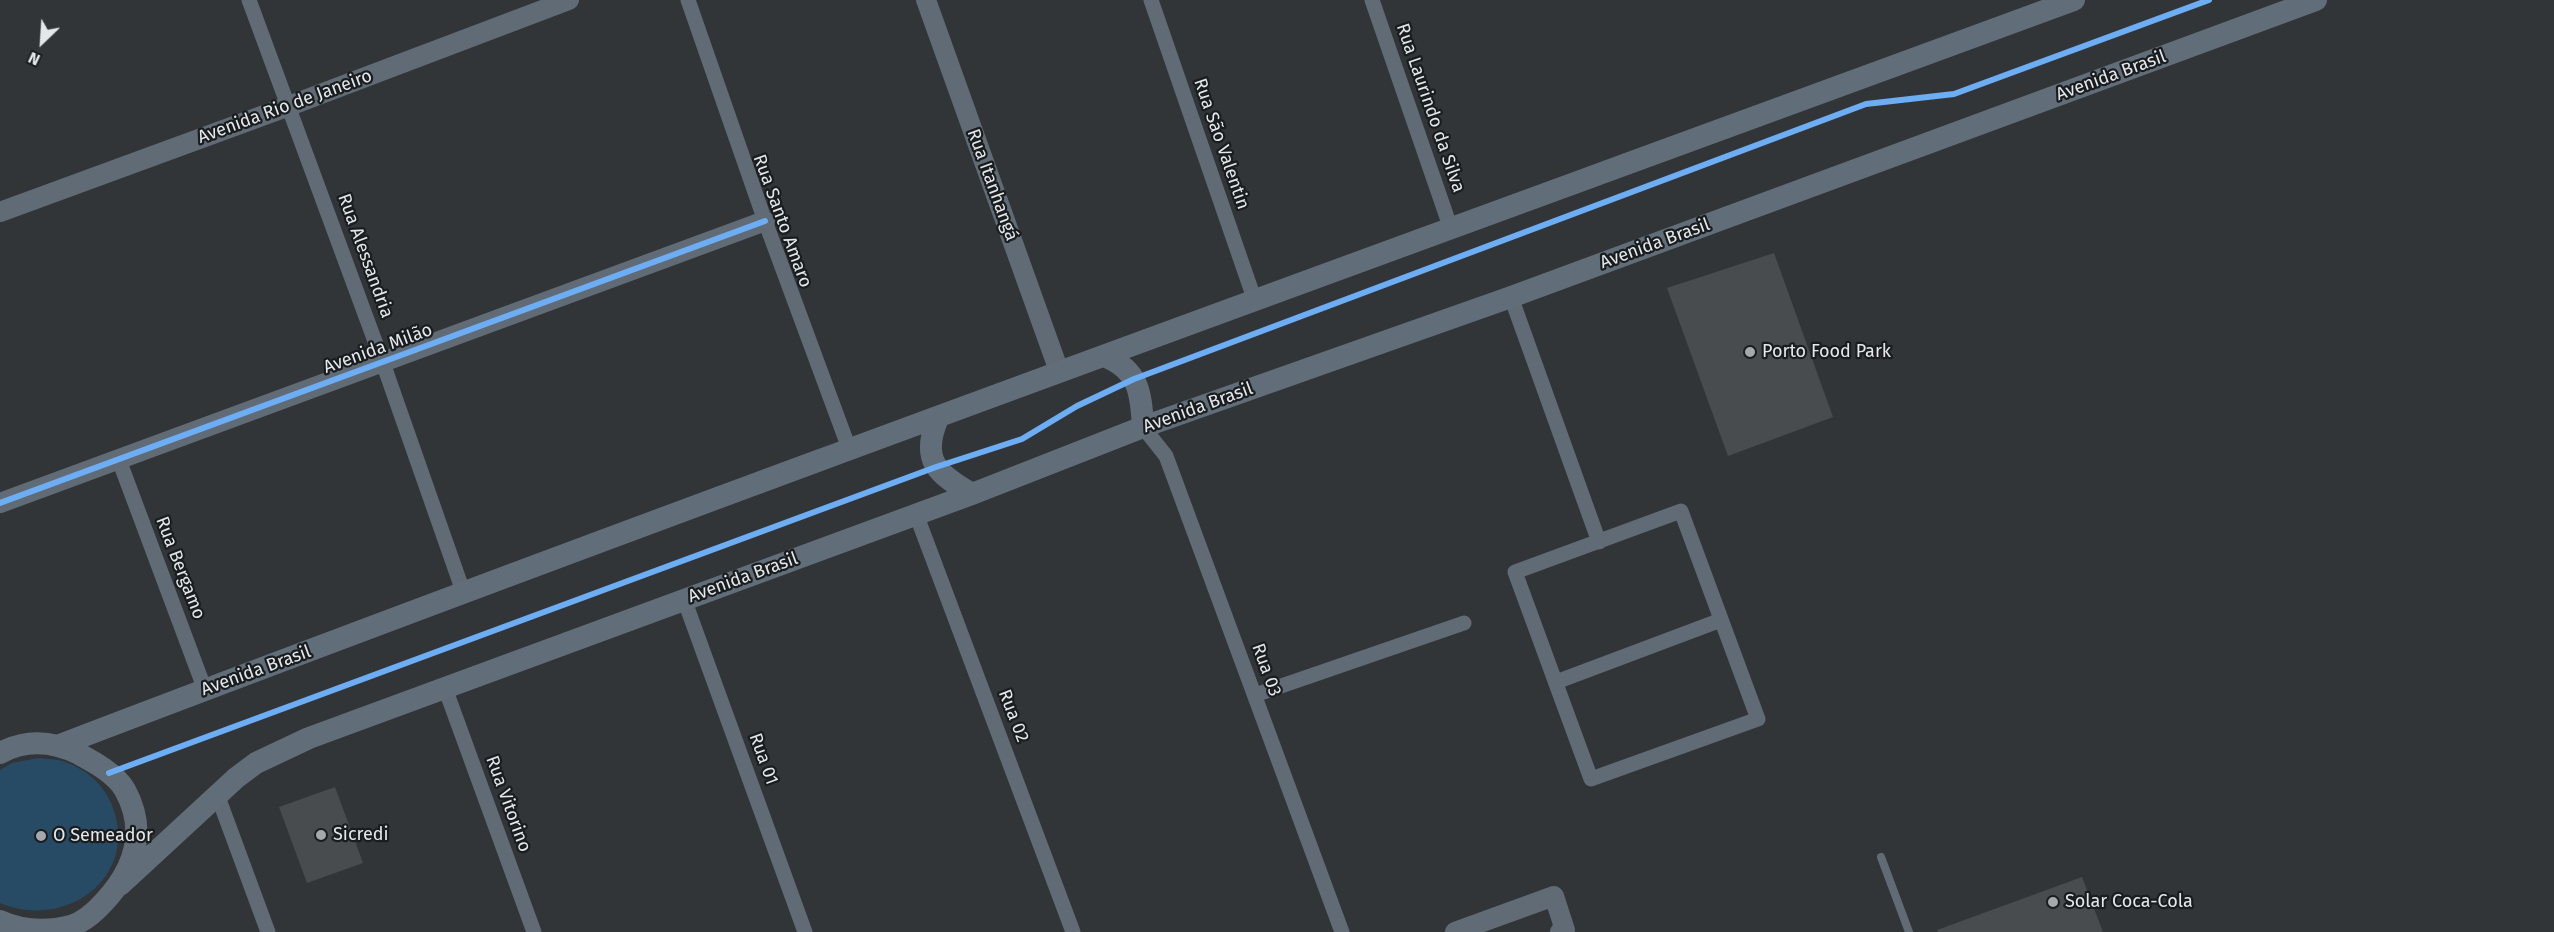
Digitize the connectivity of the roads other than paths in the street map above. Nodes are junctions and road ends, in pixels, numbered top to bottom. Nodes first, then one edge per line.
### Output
1 (249, 0) edge
2 (569, 0) edge
3 (688, 0) edge
4 (926, 0) edge
5 (1151, 0) edge
6 (1371, 0) edge
7 (2074, 0) edge
8 (2316, 0) edge
9 (289, 106) junction
10 (0, 212) edge
11 (765, 221) junction
12 (1451, 229) junction
13 (1511, 297) junction
14 (1255, 301) junction
15 (1104, 356) junction
16 (383, 363) junction
17 (1059, 371) junction
18 (938, 418) junction
19 (1143, 427) junction
20 (850, 451) junction
21 (119, 460) junction
22 (972, 494) junction
23 (0, 503) edge
24 (916, 514) junction
25 (1599, 542) junction
26 (464, 594) junction
27 (684, 599) junction
28 (1721, 620) junction
29 (1464, 623) dead end
30 (1556, 682) junction
31 (445, 688) junction
32 (206, 690) junction
33 (1255, 695) junction
34 (60, 745) junction
35 (0, 753) edge
36 (218, 794) junction
37 (1881, 857) dead end
38 (120, 885) junction
39 (97, 910) junction
40 (0, 921) edge
41 (78, 932) edge
42 (268, 932) edge
43 (534, 932) edge
44 (805, 932) edge
45 (1073, 932) edge
46 (1342, 932) edge
47 (1455, 932) edge
48 (1560, 932) edge
49 (1909, 932) edge

1 - 9 street, Rua Alessandria
2 - 9 street, Avenida Rio de Janeiro
3 - 11 street, Rua Santo Amaro
4 - 17 street, Rua Itanhangá
5 - 14 street, Rua São Valentin
6 - 12 street, Rua Laurindo da Silva
7 - 12 main road, Avenida Brasil
8 - 13 main road, Avenida Brasil
9 - 10 street, Avenida Rio de Janeiro
9 - 16 street, Rua Alessandria
11 - 16 street, Avenida Milão
11 - 20 street, Rua Santo Amaro
12 - 14 main road, Avenida Brasil
13 - 19 main road, Avenida Brasil
13 - 25 street
14 - 15 main road, Avenida Brasil
15 - 17 main road, Avenida Brasil
15 - 19 main road
16 - 21 street, Avenida Milão
16 - 26 street, Rua Alessandria
17 - 18 main road, Avenida Brasil
18 - 20 main road, Avenida Brasil
18 - 22 main road
19 - 22 main road, Avenida Brasil
19 - 33 street, Rua 03
20 - 26 main road, Avenida Brasil
21 - 23 street, Avenida Milão
21 - 32 street, Rua Bergamo
22 - 24 main road, Avenida Brasil
24 - 27 main road, Avenida Brasil
24 - 45 street, Rua 02
25 - 28 street
25 - 30 street
26 - 32 main road, Avenida Brasil
27 - 31 main road, Avenida Brasil
27 - 44 street, Rua 01
28 - 30 street
28 - 30 street
29 - 33 street
31 - 36 main road, Avenida Brasil
31 - 43 street, Rua Vitorino
32 - 34 main road, Avenida Brasil
33 - 46 street, Rua 03
34 - 35 main road
34 - 38 main road
36 - 38 main road, Avenida Brasil
36 - 42 street
37 - 49 lane
38 - 39 main road
39 - 40 main road
39 - 41 main road
47 - 48 street

